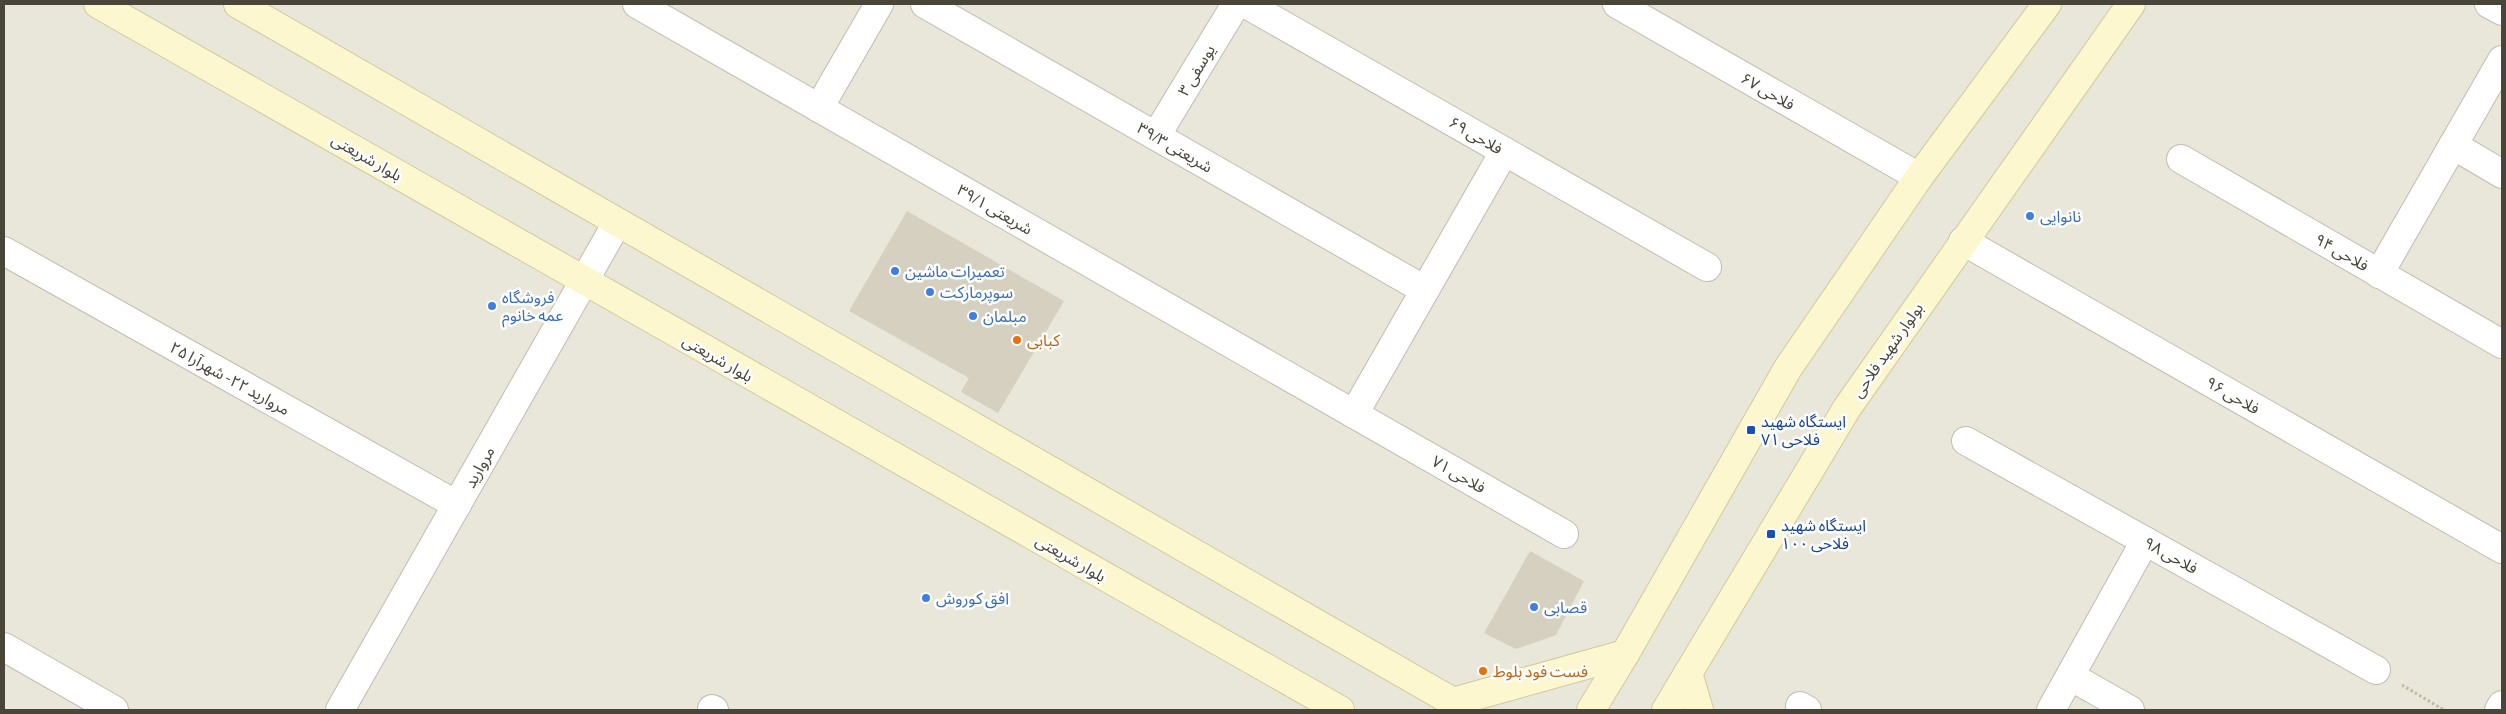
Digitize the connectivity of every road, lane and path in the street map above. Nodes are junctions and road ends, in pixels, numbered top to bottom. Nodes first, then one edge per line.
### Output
1 (98, 4) edge
2 (238, 4) edge
3 (637, 4) edge
4 (879, 4) edge
5 (925, 4) edge
6 (1236, 4) edge
7 (1246, 4) edge
8 (1617, 4) edge
9 (2047, 4) edge
10 (2131, 4) edge
11 (2489, 4) edge
12 (2502, 11) edge
13 (2502, 60) edge
14 (819, 108) junction
15 (1156, 136) junction
16 (2453, 145) junction
17 (1504, 152) junction
18 (2182, 159) dead end
19 (2502, 174) edge
20 (1919, 177) junction
21 (617, 223) junction
22 (1963, 241) junction
23 (4, 251) edge
24 (1707, 267) dead end
25 (2379, 274) junction
26 (583, 281) junction
27 (1425, 290) junction
28 (2502, 344) edge
29 (1354, 414) junction
30 (1966, 441) dead end
31 (457, 505) junction
32 (1564, 534) dead end
33 (2146, 541) junction
34 (2502, 549) edge
35 (4, 647) edge
36 (1625, 654) junction
37 (2376, 670) joint
38 (1688, 673) junction
39 (2070, 676) junction
40 (2502, 705) edge
41 (1460, 706) edge
42 (114, 710) edge
43 (340, 710) edge
44 (1340, 710) edge
45 (1591, 710) edge
46 (1666, 710) edge
47 (1699, 710) edge
48 (2051, 710) edge
49 (2130, 710) edge
50 (2444, 710) edge
51 (2499, 710) edge

1 - 26 main road, بلوار شریعتی
2 - 21 main road
3 - 14 street, شریعتی ۳۹/۱
4 - 14 street
5 - 15 street, شریعتی ۳۹/۳
6 - 15 street, یوسفی ۳
7 - 17 street, فلاحی ۶۹
8 - 20 street, فلاحی ۶۷
9 - 20 main road
10 - 22 main road, بولوار شهید فلاحی
11 - 12 street
13 - 16 street
14 - 29 street, شریعتی ۳۹/۱
15 - 27 street, شریعتی ۳۹/۳
16 - 19 street
16 - 25 street
17 - 24 street, فلاحی ۶۹
17 - 27 street
18 - 25 street, فلاحی ۹۴
20 - 36 main road
21 - 26 street, مروارید
21 - 41 main road
22 - 34 street, فلاحی ۹۶
22 - 38 main road, بولوار شهید فلاحی
23 - 31 street, مروارید ۲۲- شهرآرا ۲۵
25 - 28 street, فلاحی ۹۴
26 - 31 street, مروارید
26 - 44 main road, بلوار شریعتی
27 - 29 street
29 - 32 street, فلاحی ۷۱
30 - 33 street, فلاحی ۹۸
31 - 43 street, مروارید
33 - 37 street, فلاحی ۹۸
33 - 39 street
35 - 42 street
36 - 41 main road
36 - 45 main road
37 - 50 path
38 - 46 main road, بولوار شهید فلاحی
38 - 47 main road
39 - 48 street
39 - 49 street
40 - 51 street

